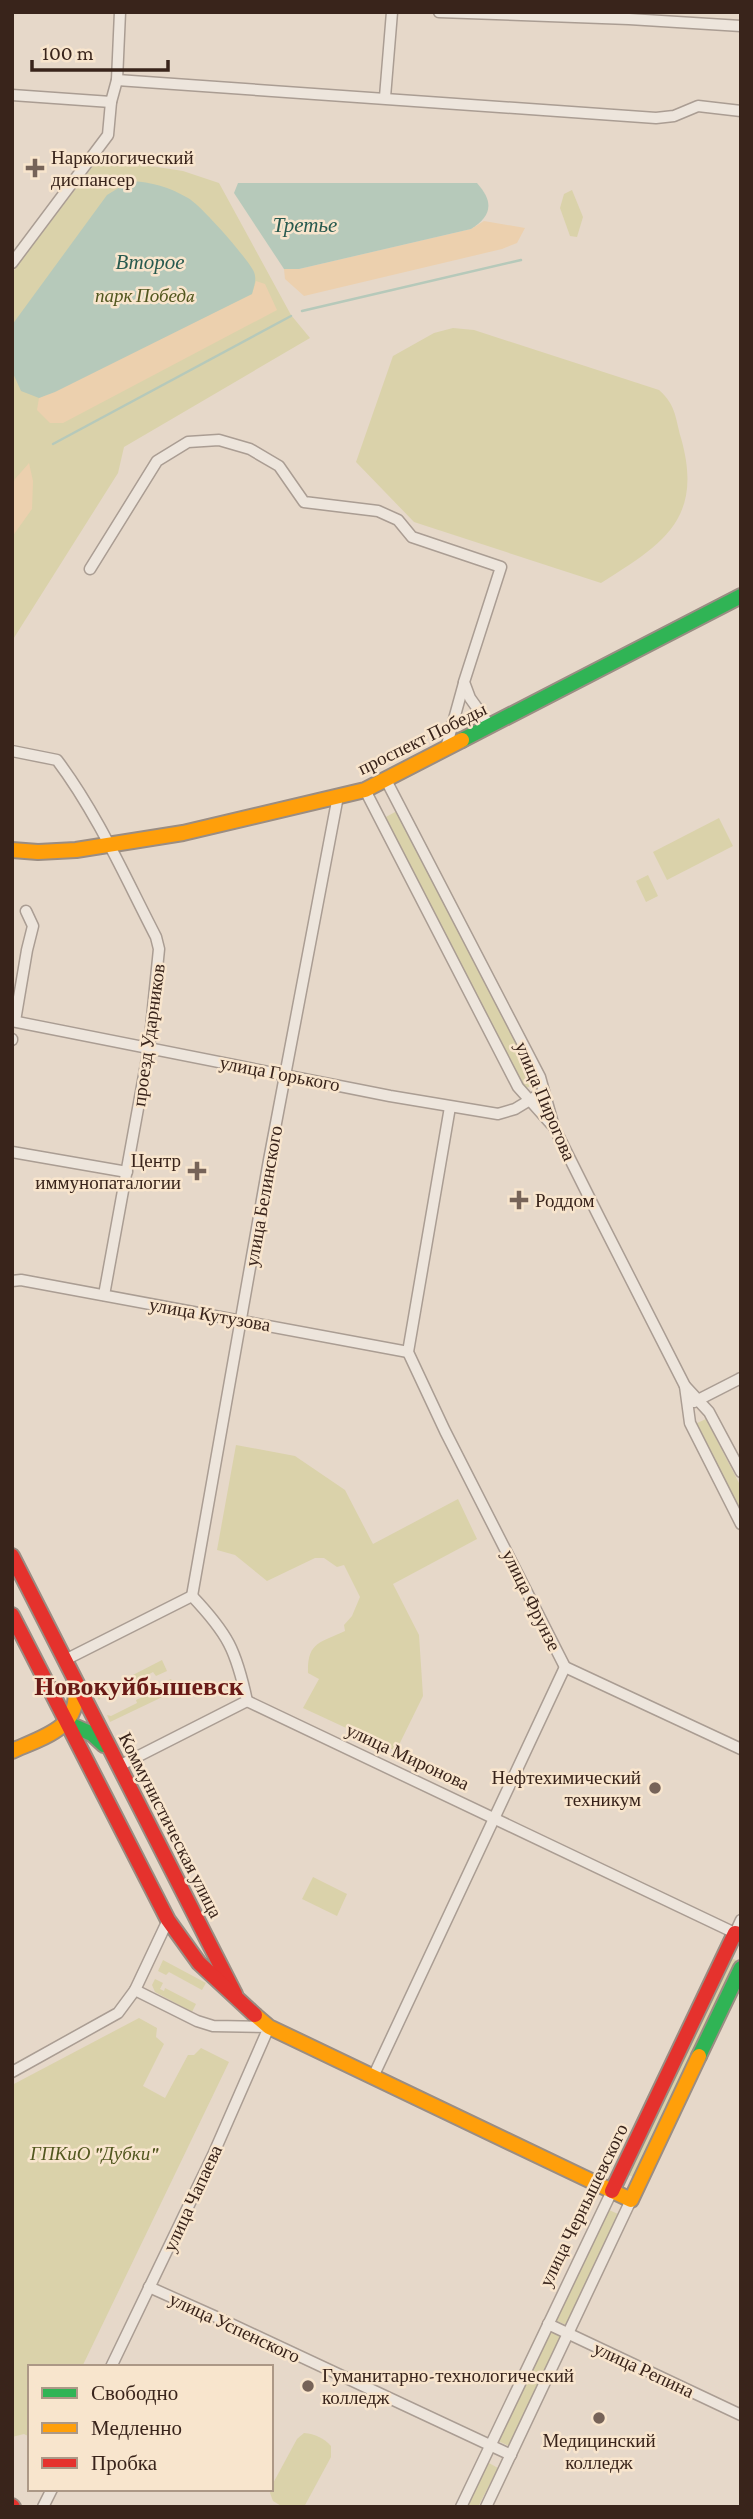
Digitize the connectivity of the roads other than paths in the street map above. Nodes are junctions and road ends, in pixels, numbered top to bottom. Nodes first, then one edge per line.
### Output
1 (120, 12) edge
2 (392, 12) edge
3 (439, 12) edge
4 (630, 15) edge
5 (741, 26) edge
6 (117, 80) junction
7 (12, 95) edge
8 (385, 97) junction
9 (111, 102) junction
10 (741, 111) edge
11 (12, 263) edge
12 (90, 569) dead end
13 (741, 596) edge
14 (464, 682) junction
15 (490, 726) junction
16 (446, 748) junction
17 (12, 751) edge
18 (386, 780) junction
19 (365, 790) junction
20 (338, 796) junction
21 (108, 845) junction
22 (12, 850) edge
23 (26, 911) dead end
24 (14, 1021) edge
25 (149, 1048) junction
26 (285, 1074) junction
27 (543, 1092) junction
28 (530, 1101) junction
29 (450, 1107) junction
30 (554, 1127) junction
31 (12, 1152) edge
32 (127, 1172) junction
33 (12, 1281) edge
34 (104, 1296) junction
35 (241, 1320) junction
36 (408, 1352) junction
37 (741, 1378) edge
38 (685, 1386) junction
39 (698, 1400) junction
40 (687, 1406) junction
41 (741, 1472) edge
42 (741, 1524) edge
43 (12, 1556) edge
44 (192, 1596) junction
45 (12, 1615) edge
46 (65, 1660) junction
47 (565, 1667) junction
48 (247, 1701) junction
49 (67, 1724) junction
50 (741, 1749) edge
51 (12, 1751) edge
52 (119, 1766) junction
53 (494, 1818) junction
54 (190, 1905) junction
55 (168, 1920) junction
56 (739, 1929) edge
57 (741, 1968) edge
58 (135, 1990) junction
59 (237, 1998) junction
60 (269, 2027) junction
61 (12, 2072) edge
62 (373, 2077) junction
63 (612, 2191) junction
64 (631, 2200) junction
65 (149, 2287) junction
66 (548, 2323) junction
67 (569, 2334) junction
68 (112, 2365) edge
69 (741, 2415) edge
70 (491, 2446) junction
71 (511, 2455) junction
72 (51, 2491) edge
73 (43, 2507) edge
74 (461, 2507) edge
75 (485, 2507) edge

1 - 6 street
2 - 8 street
3 - 4 street
4 - 5 street
6 - 8 street
6 - 9 street
7 - 9 street
8 - 10 street
9 - 11 street
12 - 14 street
13 - 15 main road, проспект Победы
14 - 15 street
14 - 16 street
15 - 16 main road, проспект Победы
16 - 18 main road, проспект Победы
17 - 21 street, проезд Ударников
18 - 19 main road, проспект Победы
18 - 27 street, улица Пирогова
19 - 20 main road, проспект Победы
19 - 28 street, улица Пирогова
20 - 21 main road, проспект Победы
20 - 26 street, улица Белинского
21 - 22 main road, проспект Победы
21 - 25 street, проезд Ударников
23 - 24 street
24 - 25 street, улица Горького
25 - 26 street, улица Горького
25 - 32 street, проезд Ударников
26 - 29 street, улица Горького
26 - 35 street, улица Белинского
27 - 28 street, улица Горького
27 - 30 street, улица Пирогова
28 - 29 street, улица Горького
28 - 30 street, улица Пирогова
29 - 36 street
30 - 38 street, улица Пирогова
31 - 32 street
32 - 34 street, проезд Ударников
33 - 34 street, улица Кутузова
34 - 35 street, улица Кутузова
35 - 36 street, улица Кутузова
35 - 44 street, улица Белинского
36 - 47 street, улица Фрунзе
37 - 39 street
38 - 39 street, улица Пирогова
38 - 40 street, улица Пирогова
39 - 40 street
39 - 41 street, улица Пирогова
40 - 42 street, улица Пирогова
43 - 46 main road, Коммунистическая улица
44 - 46 street
44 - 48 street
45 - 49 main road, Коммунистическая улица
46 - 49 main road
46 - 52 main road, Коммунистическая улица
47 - 50 street
47 - 53 street, улица Фрунзе
48 - 52 street
48 - 53 street, улица Миронова
49 - 51 main road
49 - 52 main road
49 - 55 main road, Коммунистическая улица
52 - 54 main road, Коммунистическая улица
53 - 56 street, улица Миронова
53 - 62 street, улица Фрунзе
54 - 55 main road
54 - 59 main road, Коммунистическая улица
55 - 58 street
55 - 59 main road, Коммунистическая улица
56 - 63 main road, улица Чернышевского
57 - 64 main road
58 - 60 street
58 - 61 street
59 - 60 main road, Коммунистическая улица
60 - 62 main road, Коммунистическая улица
60 - 65 street, улица Чапаева
62 - 63 main road, Коммунистическая улица
63 - 64 main road, Коммунистическая улица
63 - 66 street, улица Чернышевского
64 - 67 street
65 - 68 street, улица Чапаева
65 - 70 street, улица Успенского
66 - 67 street, улица Репина
66 - 70 street, улица Чернышевского
67 - 69 street, улица Репина
67 - 71 street
70 - 71 street, улица Успенского
70 - 74 street, улица Чернышевского
71 - 75 street
72 - 73 street

